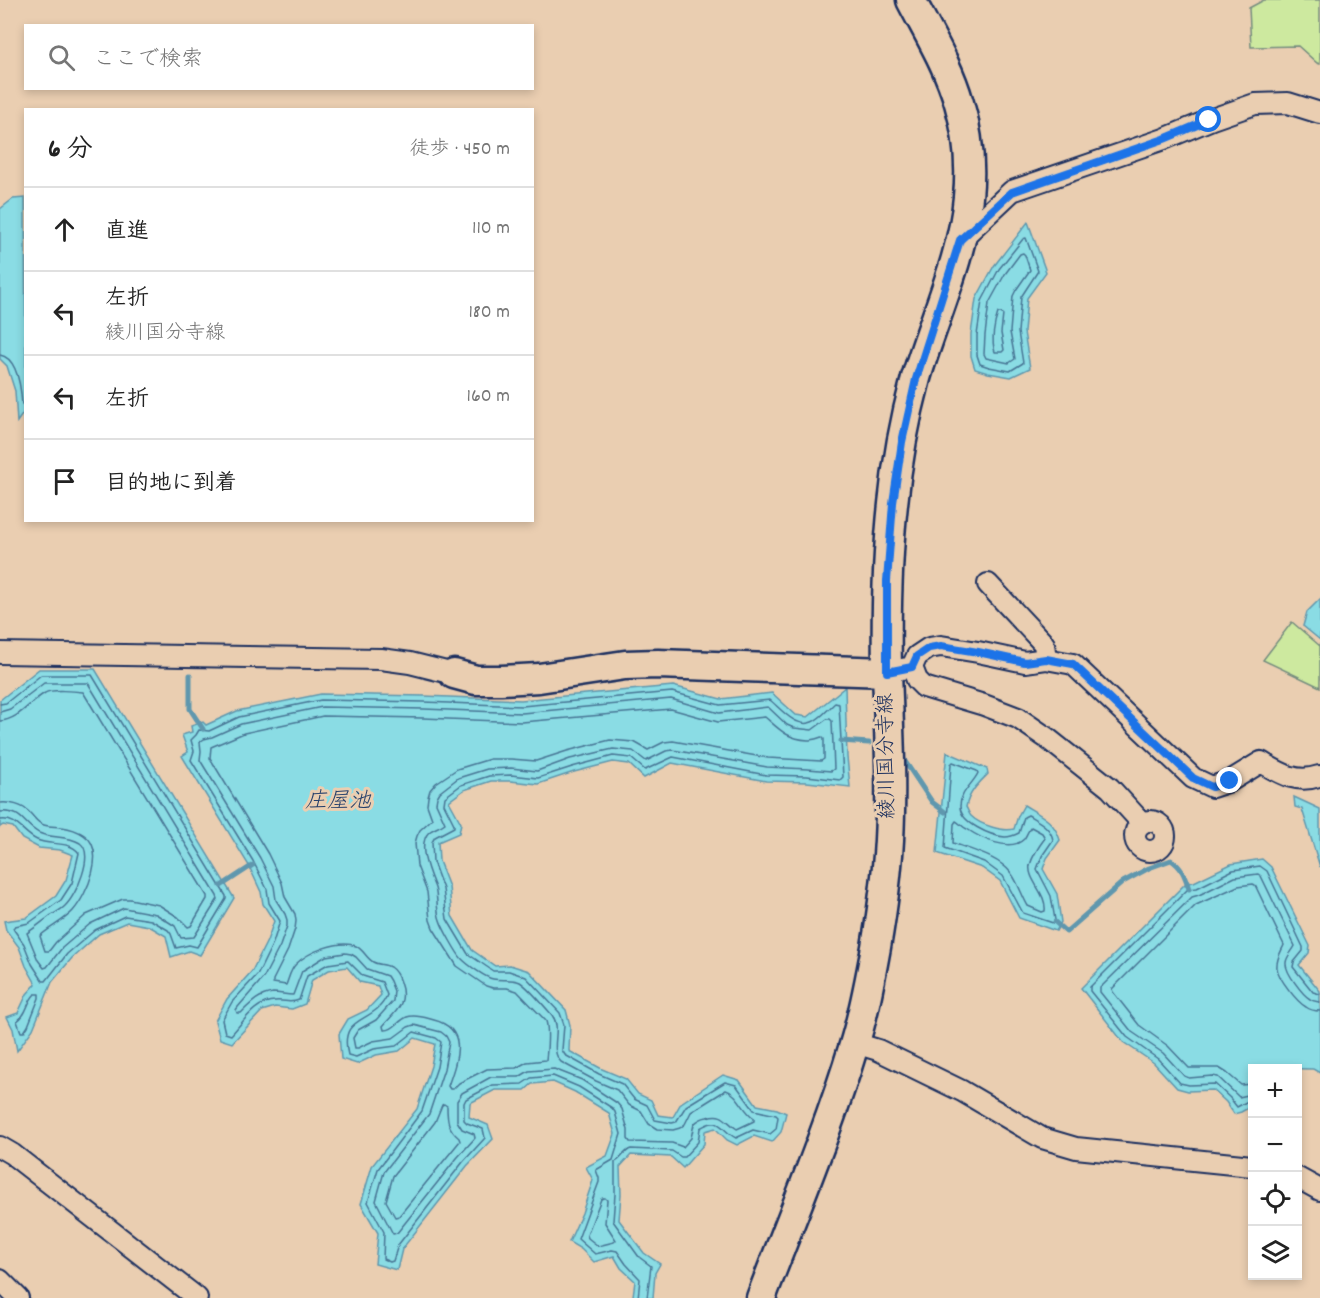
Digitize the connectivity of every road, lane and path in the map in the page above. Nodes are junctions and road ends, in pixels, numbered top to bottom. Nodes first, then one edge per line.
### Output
1 (911, 0) edge
2 (1320, 113) edge
3 (952, 247) junction
4 (988, 584) dead end
5 (0, 653) edge
6 (1046, 659) junction
7 (900, 669) junction
8 (454, 674) joint
9 (1319, 776) edge
10 (1142, 823) dead end
11 (855, 1043) junction
12 (0, 1147) edge
13 (1248, 1166) edge
14 (1302, 1180) edge
15 (1320, 1190) edge
16 (0, 1280) edge
17 (18, 1298) edge
18 (197, 1298) edge
19 (761, 1298) edge

1 - 3 main road, 綾川国分寺線
2 - 3 street
3 - 7 main road, 綾川国分寺線
4 - 6 street
5 - 8 street
6 - 7 street
6 - 9 street
7 - 8 main road
7 - 10 street
7 - 11 main road, 綾川国分寺線
11 - 13 street
11 - 19 main road, 綾川国分寺線
12 - 18 street
14 - 15 street
16 - 17 street

